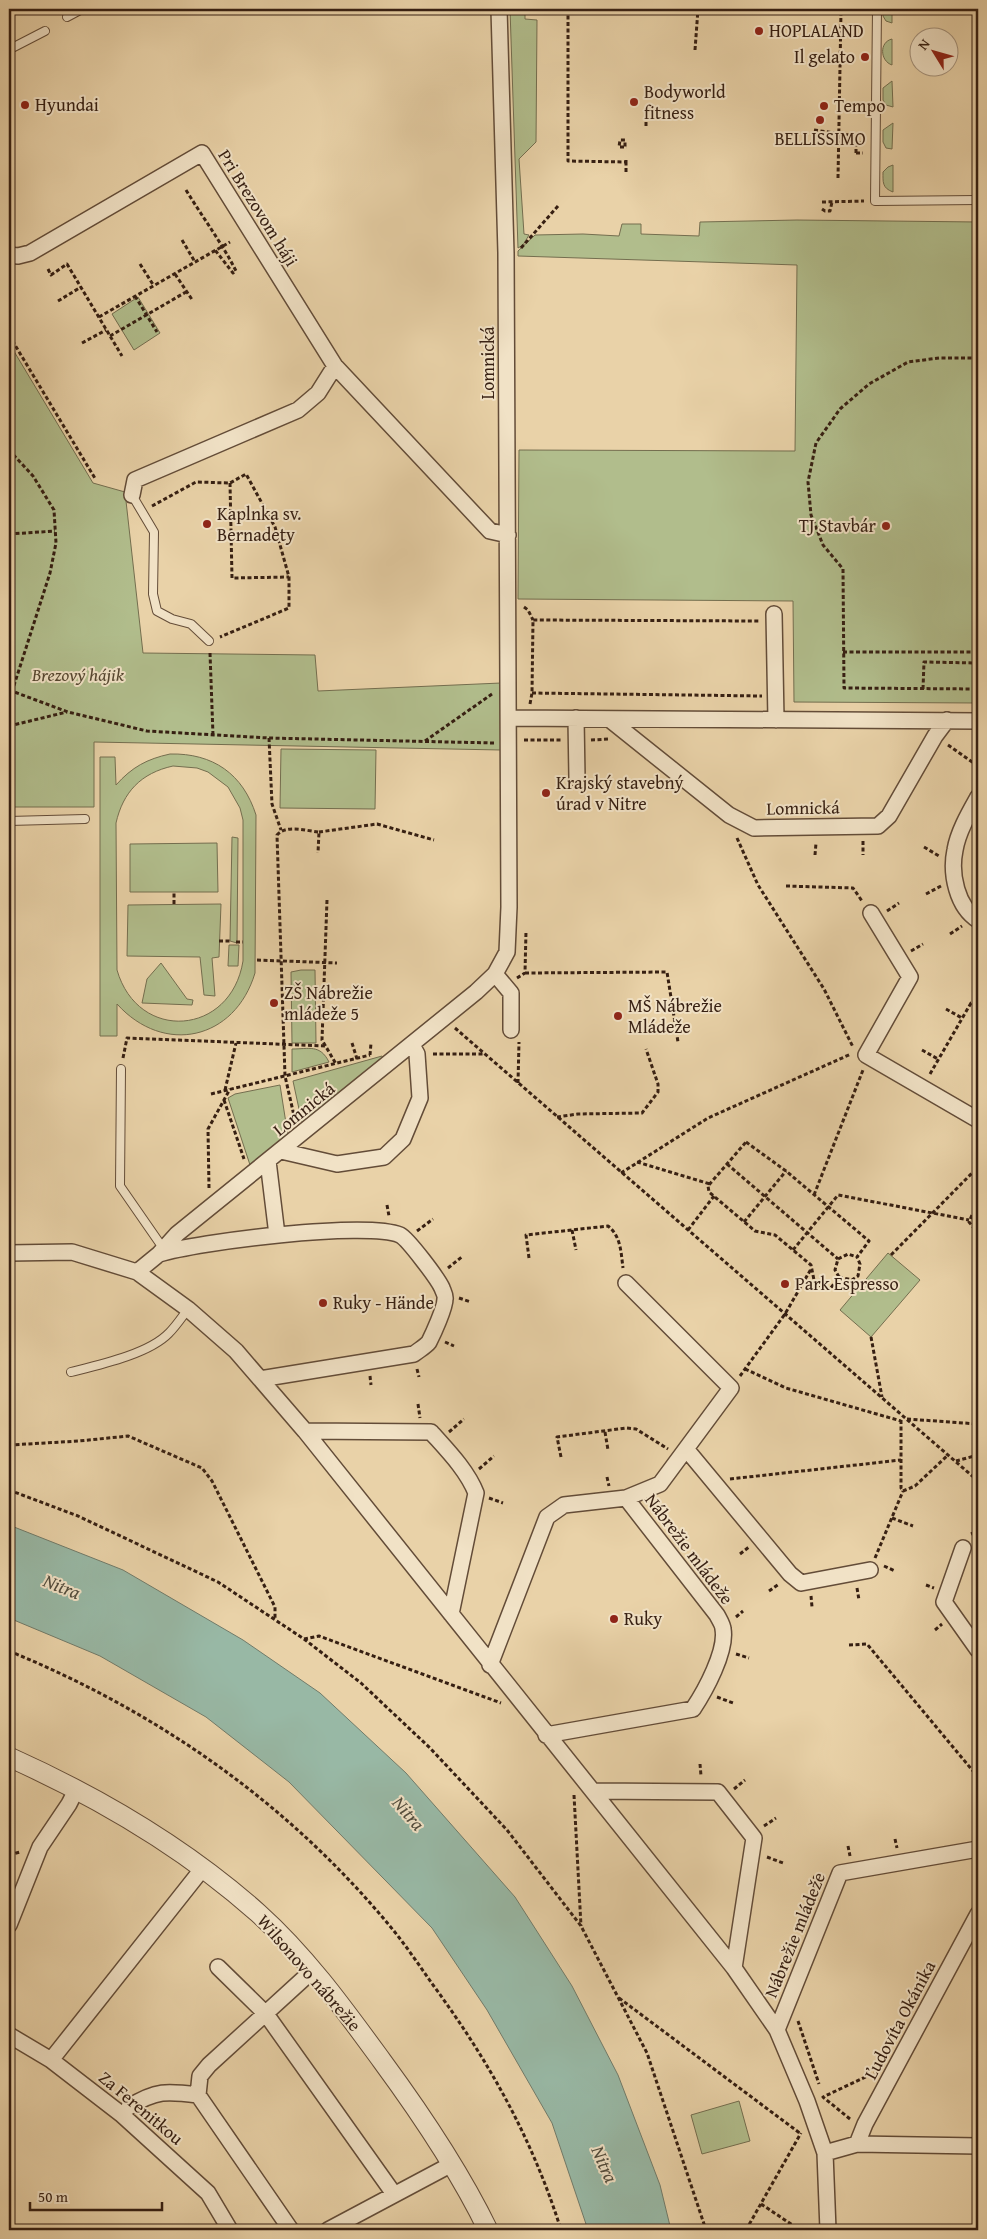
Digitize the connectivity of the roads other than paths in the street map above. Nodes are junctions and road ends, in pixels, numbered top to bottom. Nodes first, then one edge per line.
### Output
1 (82, 9) edge
2 (499, 9) edge
3 (877, 9) edge
4 (68, 17) dead end
5 (45, 31) dead end
6 (9, 48) edge
7 (978, 200) edge
8 (9, 255) edge
9 (335, 366) junction
10 (132, 494) joint
11 (508, 535) junction
12 (774, 614) dead end
13 (209, 641) road end
14 (509, 718) junction
15 (576, 718) junction
16 (609, 719) junction
17 (776, 720) junction
18 (947, 720) junction
19 (978, 720) edge
20 (577, 778) dead end
21 (978, 797) edge
22 (85, 819) dead end
23 (9, 821) edge
24 (871, 913) road end
25 (978, 920) edge
26 (495, 974) junction
27 (511, 1030) road end
28 (414, 1050) junction
29 (121, 1069) road end
30 (978, 1120) edge
31 (282, 1151) junction
32 (268, 1162) junction
33 (277, 1235) junction
34 (161, 1251) junction
35 (9, 1253) edge
36 (137, 1272) junction
37 (626, 1283) road end
38 (188, 1309) junction
39 (72, 1372) dead end
40 (260, 1379) junction
41 (304, 1431) junction
42 (684, 1454) junction
43 (626, 1498) junction
44 (963, 1548) dead end
45 (870, 1570) road end
46 (451, 1614) junction
47 (978, 1650) edge
48 (490, 1665) junction
49 (546, 1735) junction
50 (9, 1757) edge
51 (76, 1790) junction
52 (594, 1791) junction
53 (978, 1849) edge
54 (203, 1868) junction
55 (978, 1914) edge
56 (9, 1925) edge
57 (218, 1966) dead end
58 (734, 1968) junction
59 (312, 1972) junction
60 (266, 2014) junction
61 (776, 2030) junction
62 (9, 2035) edge
63 (51, 2060) junction
64 (198, 2095) junction
65 (129, 2107) dead end
66 (857, 2144) junction
67 (978, 2146) edge
68 (825, 2153) junction
69 (452, 2164) junction
70 (394, 2194) junction
71 (230, 2230) edge
72 (291, 2230) edge
73 (328, 2230) edge
74 (488, 2230) edge
75 (828, 2230) edge

1 - 4 lane
2 - 11 street, Lomnická
3 - 7 lane
5 - 6 lane
8 - 9 street, Pri Brezovom háji
9 - 10 street
9 - 11 street, Pri Brezovom háji
10 - 13 lane
11 - 14 street, Lomnická
12 - 17 street
14 - 15 street
14 - 26 street, Lomnická
15 - 16 street
15 - 20 street
16 - 17 street
16 - 18 street, Lomnická
17 - 18 street
18 - 19 street
21 - 25 street
22 - 23 lane
24 - 30 street
26 - 27 street
26 - 28 street, Lomnická
28 - 31 street, Lomnická
28 - 31 street
29 - 34 lane
31 - 32 street, Lomnická
32 - 33 street
32 - 34 street, Lomnická
33 - 34 street
33 - 40 street
34 - 36 street, Lomnická
35 - 36 street, Nábrežie mládeže
36 - 38 street, Nábrežie mládeže
37 - 42 street
38 - 39 lane
38 - 40 street, Nábrežie mládeže
40 - 41 street, Nábrežie mládeže
41 - 46 street, Nábrežie mládeže
41 - 46 street
42 - 43 street
42 - 45 street
43 - 48 street, Nábrežie mládeže
43 - 49 street, Nábrežie mládeže
44 - 47 street
46 - 48 street, Nábrežie mládeže
48 - 49 street, Nábrežie mládeže
49 - 52 street, Nábrežie mládeže
50 - 51 street, Wilsonovo nábrežie
51 - 54 street, Wilsonovo nábrežie
51 - 56 street
52 - 58 street, Nábrežie mládeže
52 - 58 street
53 - 61 street, Nábrežie mládeže
54 - 59 street, Wilsonovo nábrežie
54 - 63 street
55 - 66 street, Ľudovíta Okánika
57 - 60 street
58 - 61 street, Nábrežie mládeže
59 - 60 street
59 - 69 street, Wilsonovo nábrežie
60 - 64 street
60 - 70 street
61 - 68 street, Nábrežie mládeže
62 - 63 street, Za Ferenitkou
63 - 71 street, Za Ferenitkou
64 - 65 street
64 - 72 street
66 - 67 street
66 - 68 street
68 - 75 street, Nábrežie mládeže
69 - 70 street
69 - 74 street, Wilsonovo nábrežie
70 - 73 street

